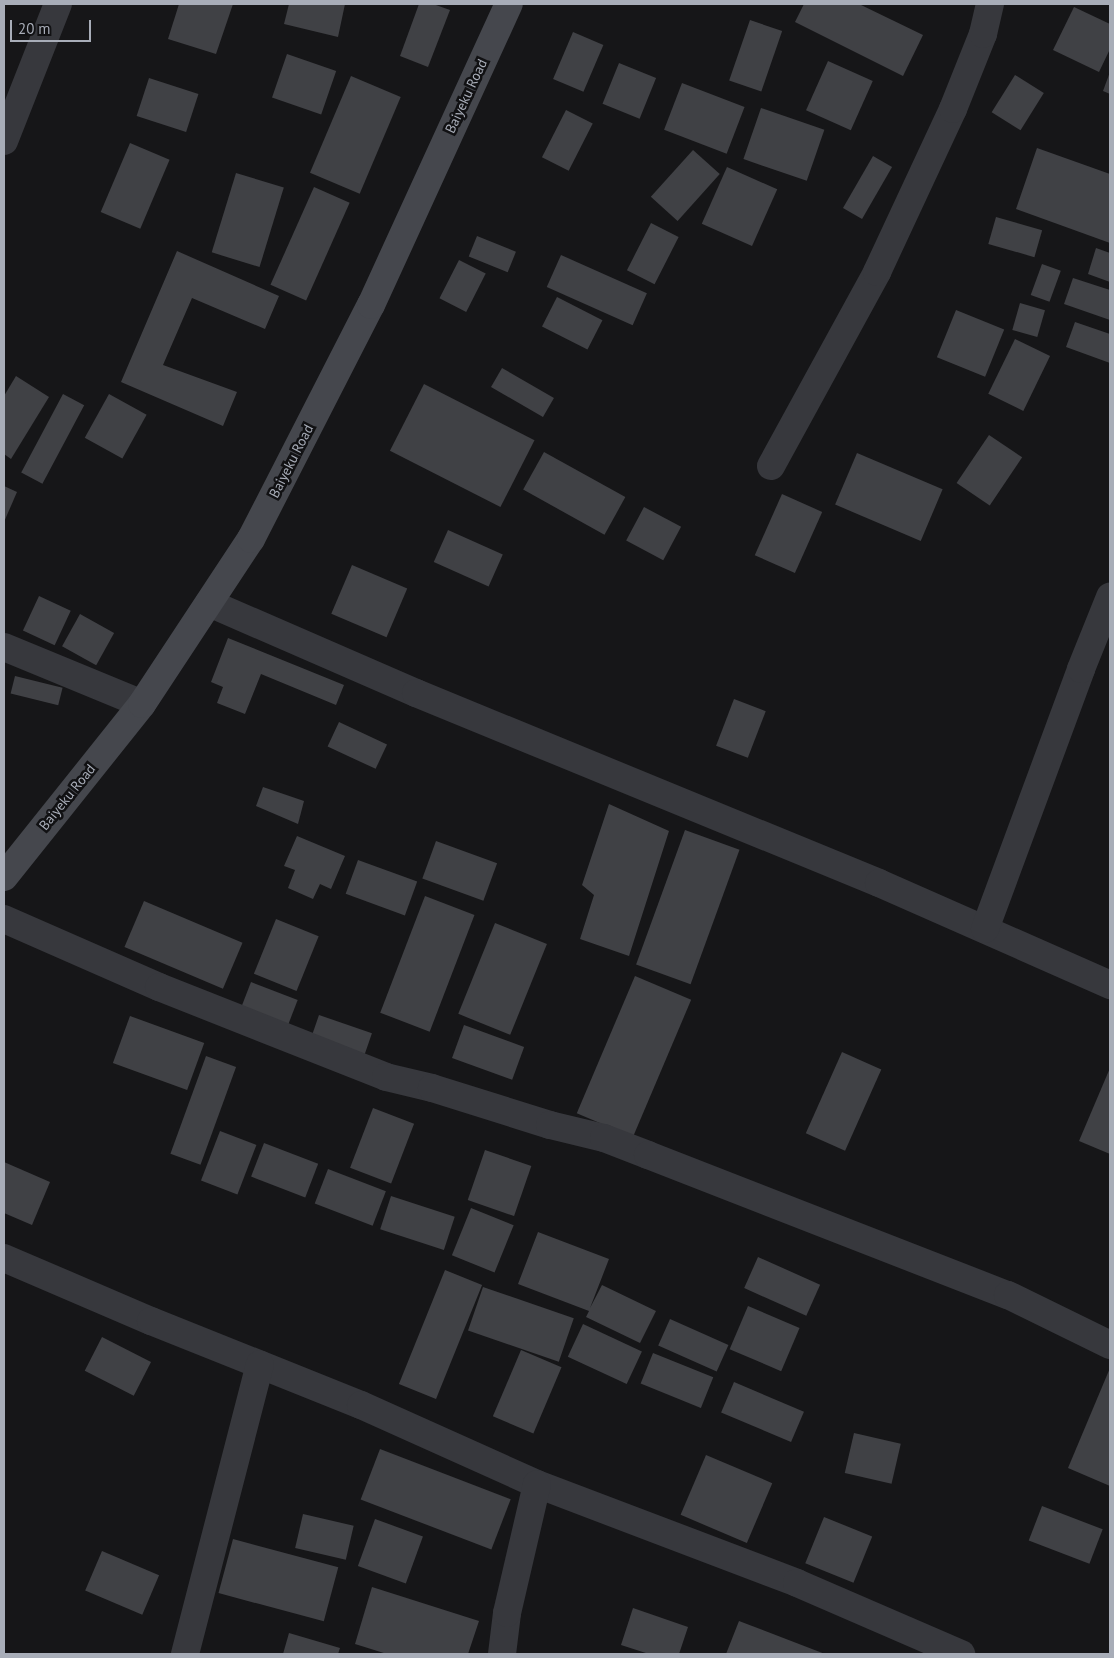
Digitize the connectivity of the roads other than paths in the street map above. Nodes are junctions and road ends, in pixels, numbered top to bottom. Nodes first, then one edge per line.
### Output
1 (58, 4) edge
2 (509, 4) edge
3 (990, 4) edge
4 (4, 141) edge
5 (771, 466) dead end
6 (209, 603) junction
7 (1108, 607) edge
8 (4, 647) edge
9 (142, 704) junction
10 (4, 877) edge
11 (4, 919) edge
12 (985, 929) junction
13 (1110, 985) edge
14 (4, 1258) edge
15 (1110, 1345) edge
16 (260, 1365) junction
17 (538, 1484) junction
18 (185, 1654) edge
19 (502, 1654) edge
20 (961, 1654) edge

1 - 4 street
2 - 6 main road, Baiyeku Road
3 - 5 street
6 - 9 main road, Baiyeku Road
6 - 12 street
7 - 12 street
8 - 9 street
9 - 10 main road, Baiyeku Road
11 - 15 street
12 - 13 street
14 - 16 street
16 - 17 street
16 - 18 street
17 - 19 street
17 - 20 street

